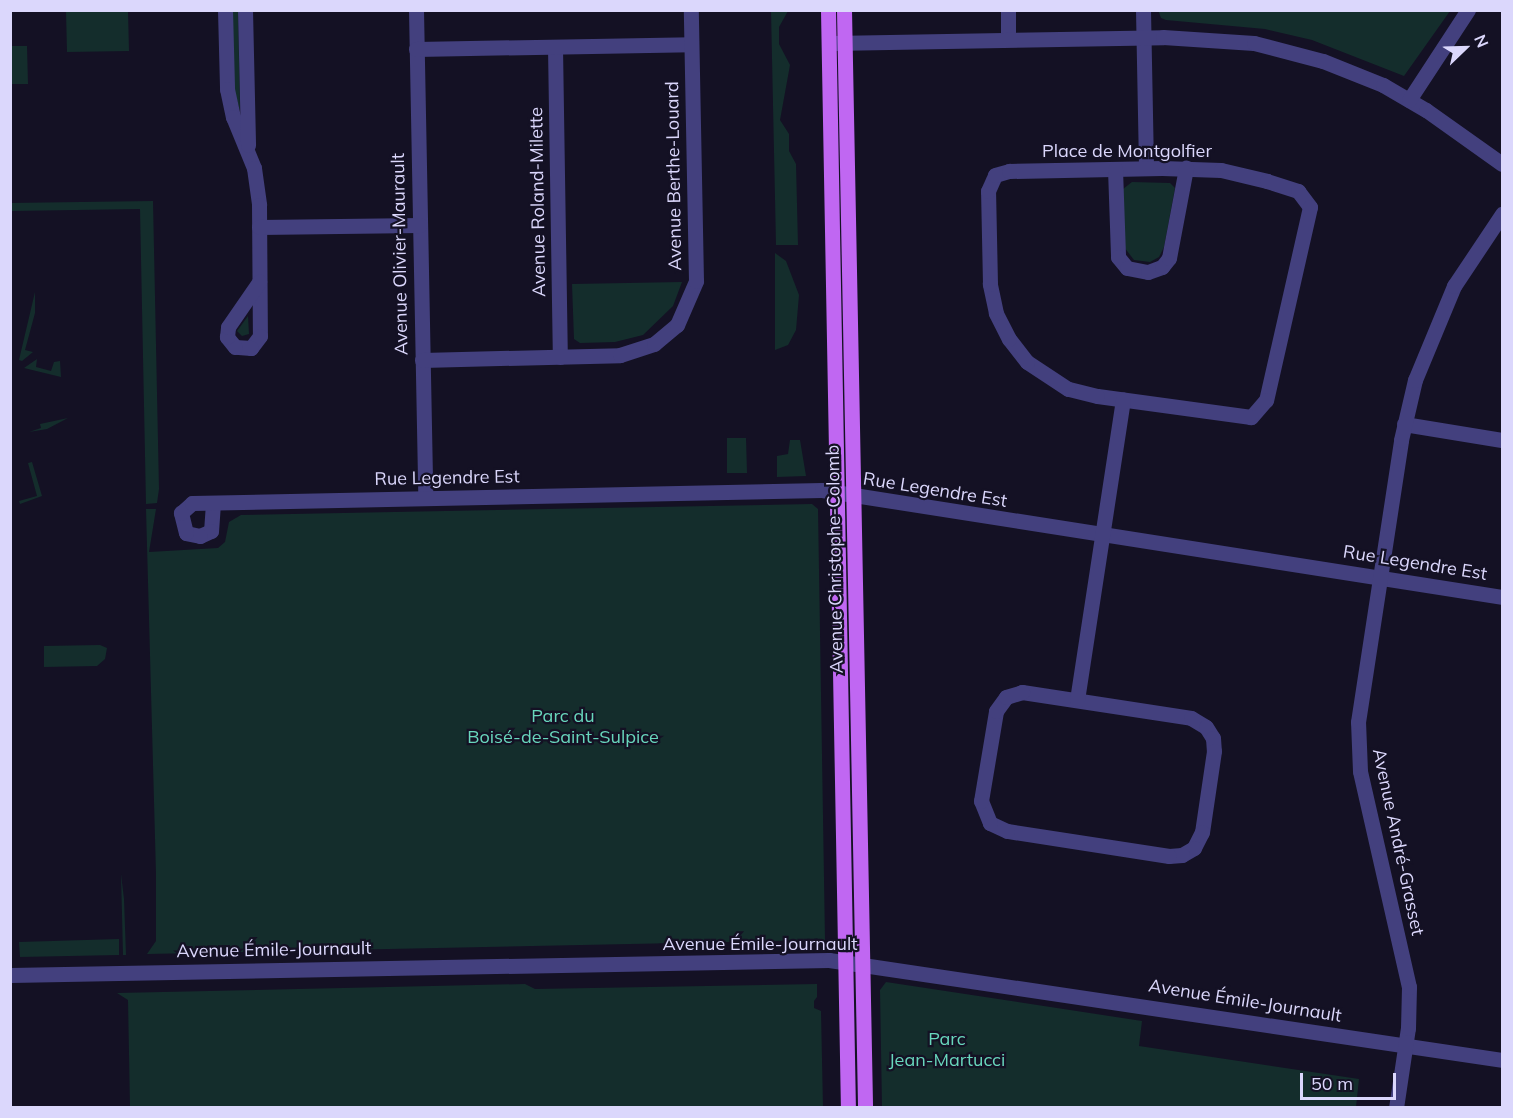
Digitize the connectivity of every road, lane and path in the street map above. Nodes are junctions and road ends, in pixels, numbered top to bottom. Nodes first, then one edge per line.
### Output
1 (225, 10) edge
2 (245, 10) edge
3 (416, 10) edge
4 (691, 10) edge
5 (828, 10) edge
6 (844, 10) edge
7 (1008, 10) edge
8 (1143, 10) edge
9 (1468, 10) edge
10 (1143, 37) junction
11 (1008, 39) junction
12 (844, 42) junction
13 (828, 43) junction
14 (691, 44) junction
15 (555, 47) junction
16 (416, 49) junction
17 (1409, 100) junction
18 (248, 151) junction
19 (1503, 164) edge
20 (1146, 168) junction
21 (1186, 168) junction
22 (1115, 169) junction
23 (1503, 214) edge
24 (420, 225) junction
25 (259, 227) junction
26 (259, 282) dead end
27 (560, 357) junction
28 (422, 360) junction
29 (1123, 400) junction
30 (1404, 424) junction
31 (1503, 440) edge
32 (837, 493) junction
33 (854, 496) junction
34 (425, 498) junction
35 (213, 503) dead end
36 (1102, 536) junction
37 (1380, 578) junction
38 (1503, 597) edge
39 (1077, 700) junction
40 (846, 962) junction
41 (862, 964) junction
42 (10, 975) edge
43 (1406, 1046) junction
44 (1503, 1060) edge
45 (848, 1107) edge
46 (865, 1107) edge
47 (1396, 1107) edge

1 - 18 street
2 - 18 street
3 - 16 street, Avenue Olivier-Maurault
4 - 14 street, Avenue Berthe-Louard
5 - 13 main road, Avenue Christophe-Colomb
6 - 12 main road, Avenue Christophe-Colomb
7 - 11 street
8 - 10 street
9 - 17 street
10 - 11 street
10 - 17 street
10 - 20 street
11 - 12 street
12 - 13 street
12 - 33 main road, Avenue Christophe-Colomb
13 - 32 main road, Avenue Christophe-Colomb
14 - 15 street
14 - 27 street, Avenue Berthe-Louard
15 - 16 street
15 - 27 street, Avenue Roland-Milette
16 - 24 street, Avenue Olivier-Maurault
17 - 19 street
18 - 25 street
20 - 21 street, Place de Montgolfier
20 - 22 street, Place de Montgolfier
21 - 22 street
21 - 29 street, Place de Montgolfier
22 - 29 street, Place de Montgolfier
23 - 30 street, Avenue André-Grasset
24 - 25 street
24 - 28 street, Avenue Olivier-Maurault
25 - 26 street
27 - 28 street, Avenue Berthe-Louard
28 - 34 street, Avenue Olivier-Maurault
29 - 36 street
30 - 31 street
30 - 37 street, Avenue André-Grasset
32 - 33 street, Rue Legendre Est
32 - 34 street, Rue Legendre Est
32 - 40 main road, Avenue Christophe-Colomb
33 - 36 street, Rue Legendre Est
33 - 41 main road, Avenue Christophe-Colomb
34 - 35 street, Rue Legendre Est
36 - 37 street, Rue Legendre Est
36 - 39 street
37 - 38 street, Rue Legendre Est
37 - 43 street, Avenue André-Grasset
39 - 39 street
40 - 41 street, Avenue Émile-Journault
40 - 42 street, Avenue Émile-Journault
40 - 45 main road, Avenue Christophe-Colomb
41 - 43 street, Avenue Émile-Journault
41 - 46 main road, Avenue Christophe-Colomb
43 - 44 street, Avenue Émile-Journault
43 - 47 street, Avenue André-Grasset

